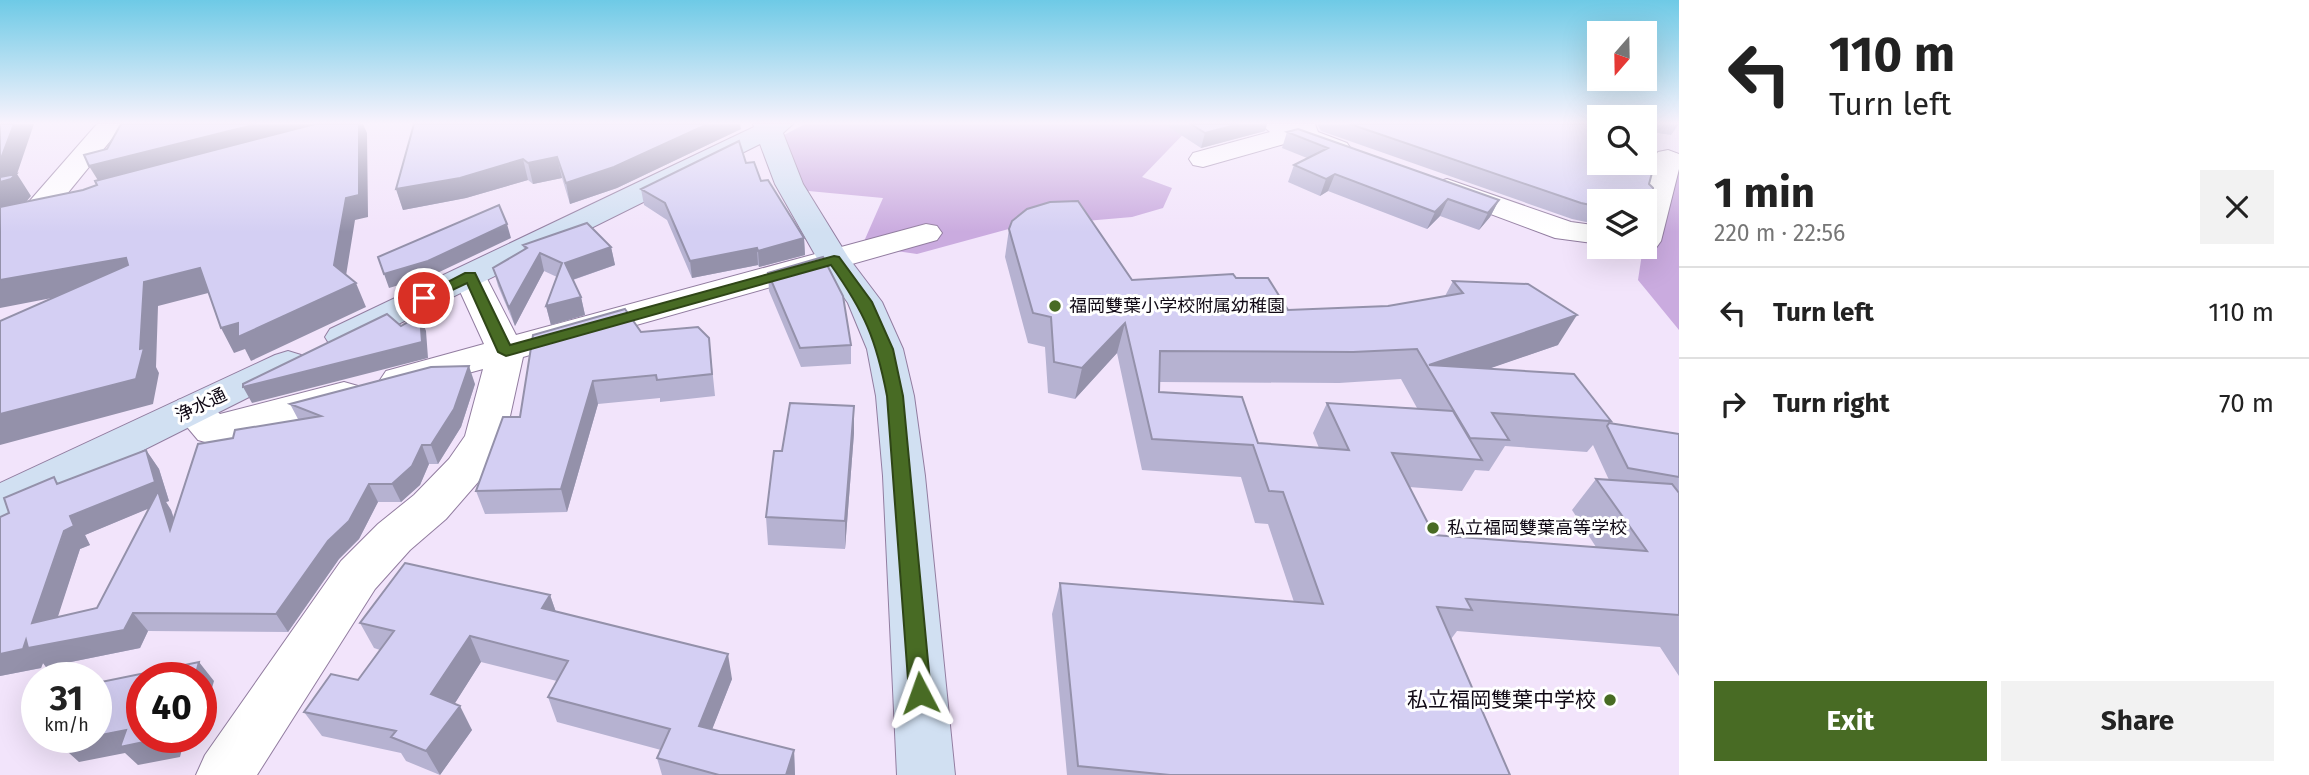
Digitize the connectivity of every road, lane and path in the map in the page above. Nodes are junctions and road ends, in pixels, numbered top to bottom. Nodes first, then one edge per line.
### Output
1 (80, 160) edge
2 (703, 160) edge
3 (782, 160) edge
4 (1667, 160) edge
5 (1423, 180) edge
6 (1657, 198) edge
7 (77, 199) edge
8 (38, 210) junction
9 (0, 222) edge
10 (926, 233) dead end
11 (1587, 234) edge
12 (834, 260) junction
13 (470, 276) junction
14 (506, 352) junction
15 (192, 409) junction
16 (0, 502) edge
17 (225, 775) edge
18 (926, 775) edge

1 - 8 street
2 - 13 street, 浄水通
3 - 12 street
4 - 6 street
5 - 11 street
7 - 8 street
8 - 9 street
10 - 12 street
12 - 14 street
12 - 18 street
13 - 14 street
13 - 15 street, 浄水通
14 - 15 street
14 - 17 street
15 - 16 street, 浄水通

